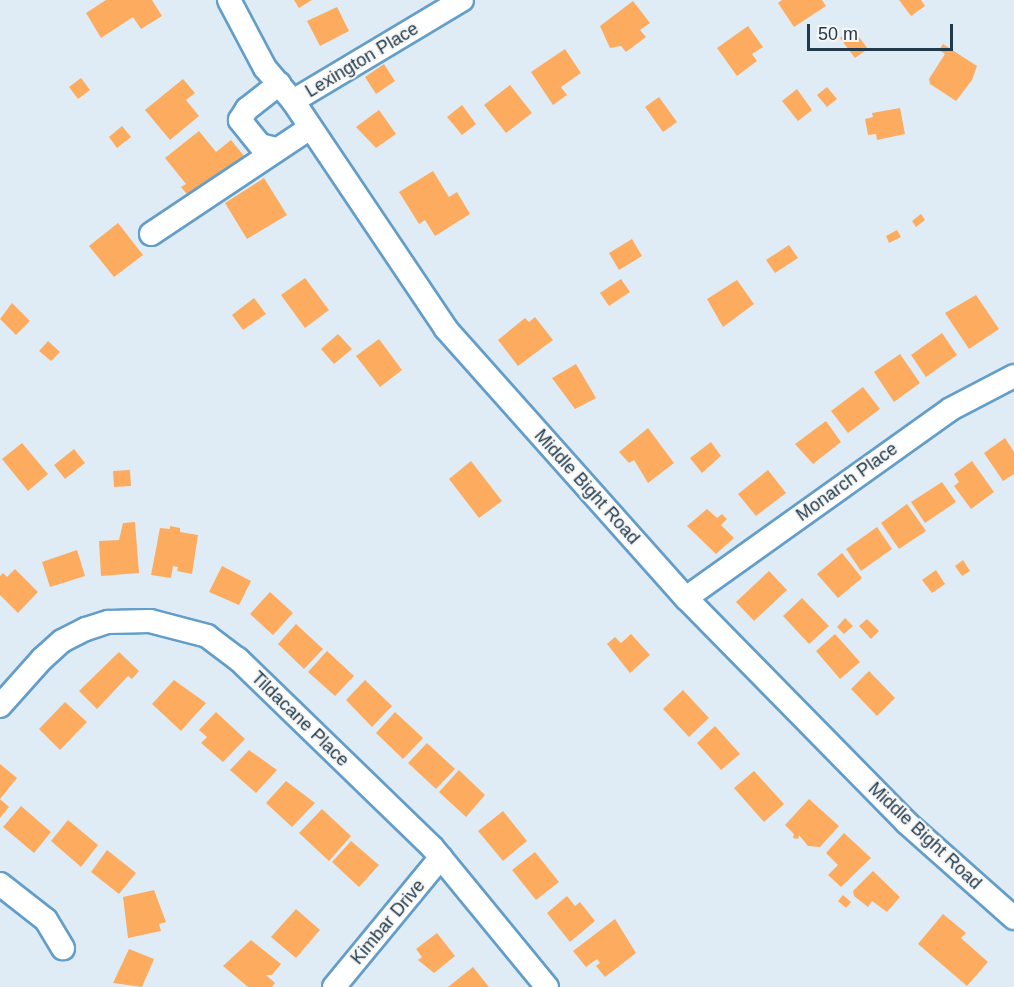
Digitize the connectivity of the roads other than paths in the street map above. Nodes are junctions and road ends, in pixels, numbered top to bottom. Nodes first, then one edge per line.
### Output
1 (229, 0) edge
2 (462, 0) edge
3 (286, 93) junction
4 (310, 128) junction
5 (276, 149) junction
6 (152, 234) dead end
7 (1014, 376) edge
8 (686, 598) junction
9 (0, 706) edge
10 (441, 857) junction
11 (0, 884) edge
12 (1014, 918) edge
13 (63, 948) dead end
14 (334, 987) edge
15 (547, 987) edge

1 - 3 street, Middle Bight Road
2 - 3 street, Lexington Place
3 - 4 street, Middle Bight Road
3 - 5 street, Lexington Place
4 - 5 street
4 - 8 street, Middle Bight Road
5 - 6 street
7 - 8 street, Monarch Place
8 - 12 street, Middle Bight Road
9 - 10 street, Tildacane Place
10 - 14 street, Kimbar Drive
10 - 15 street, Tildacane Place
11 - 13 street

